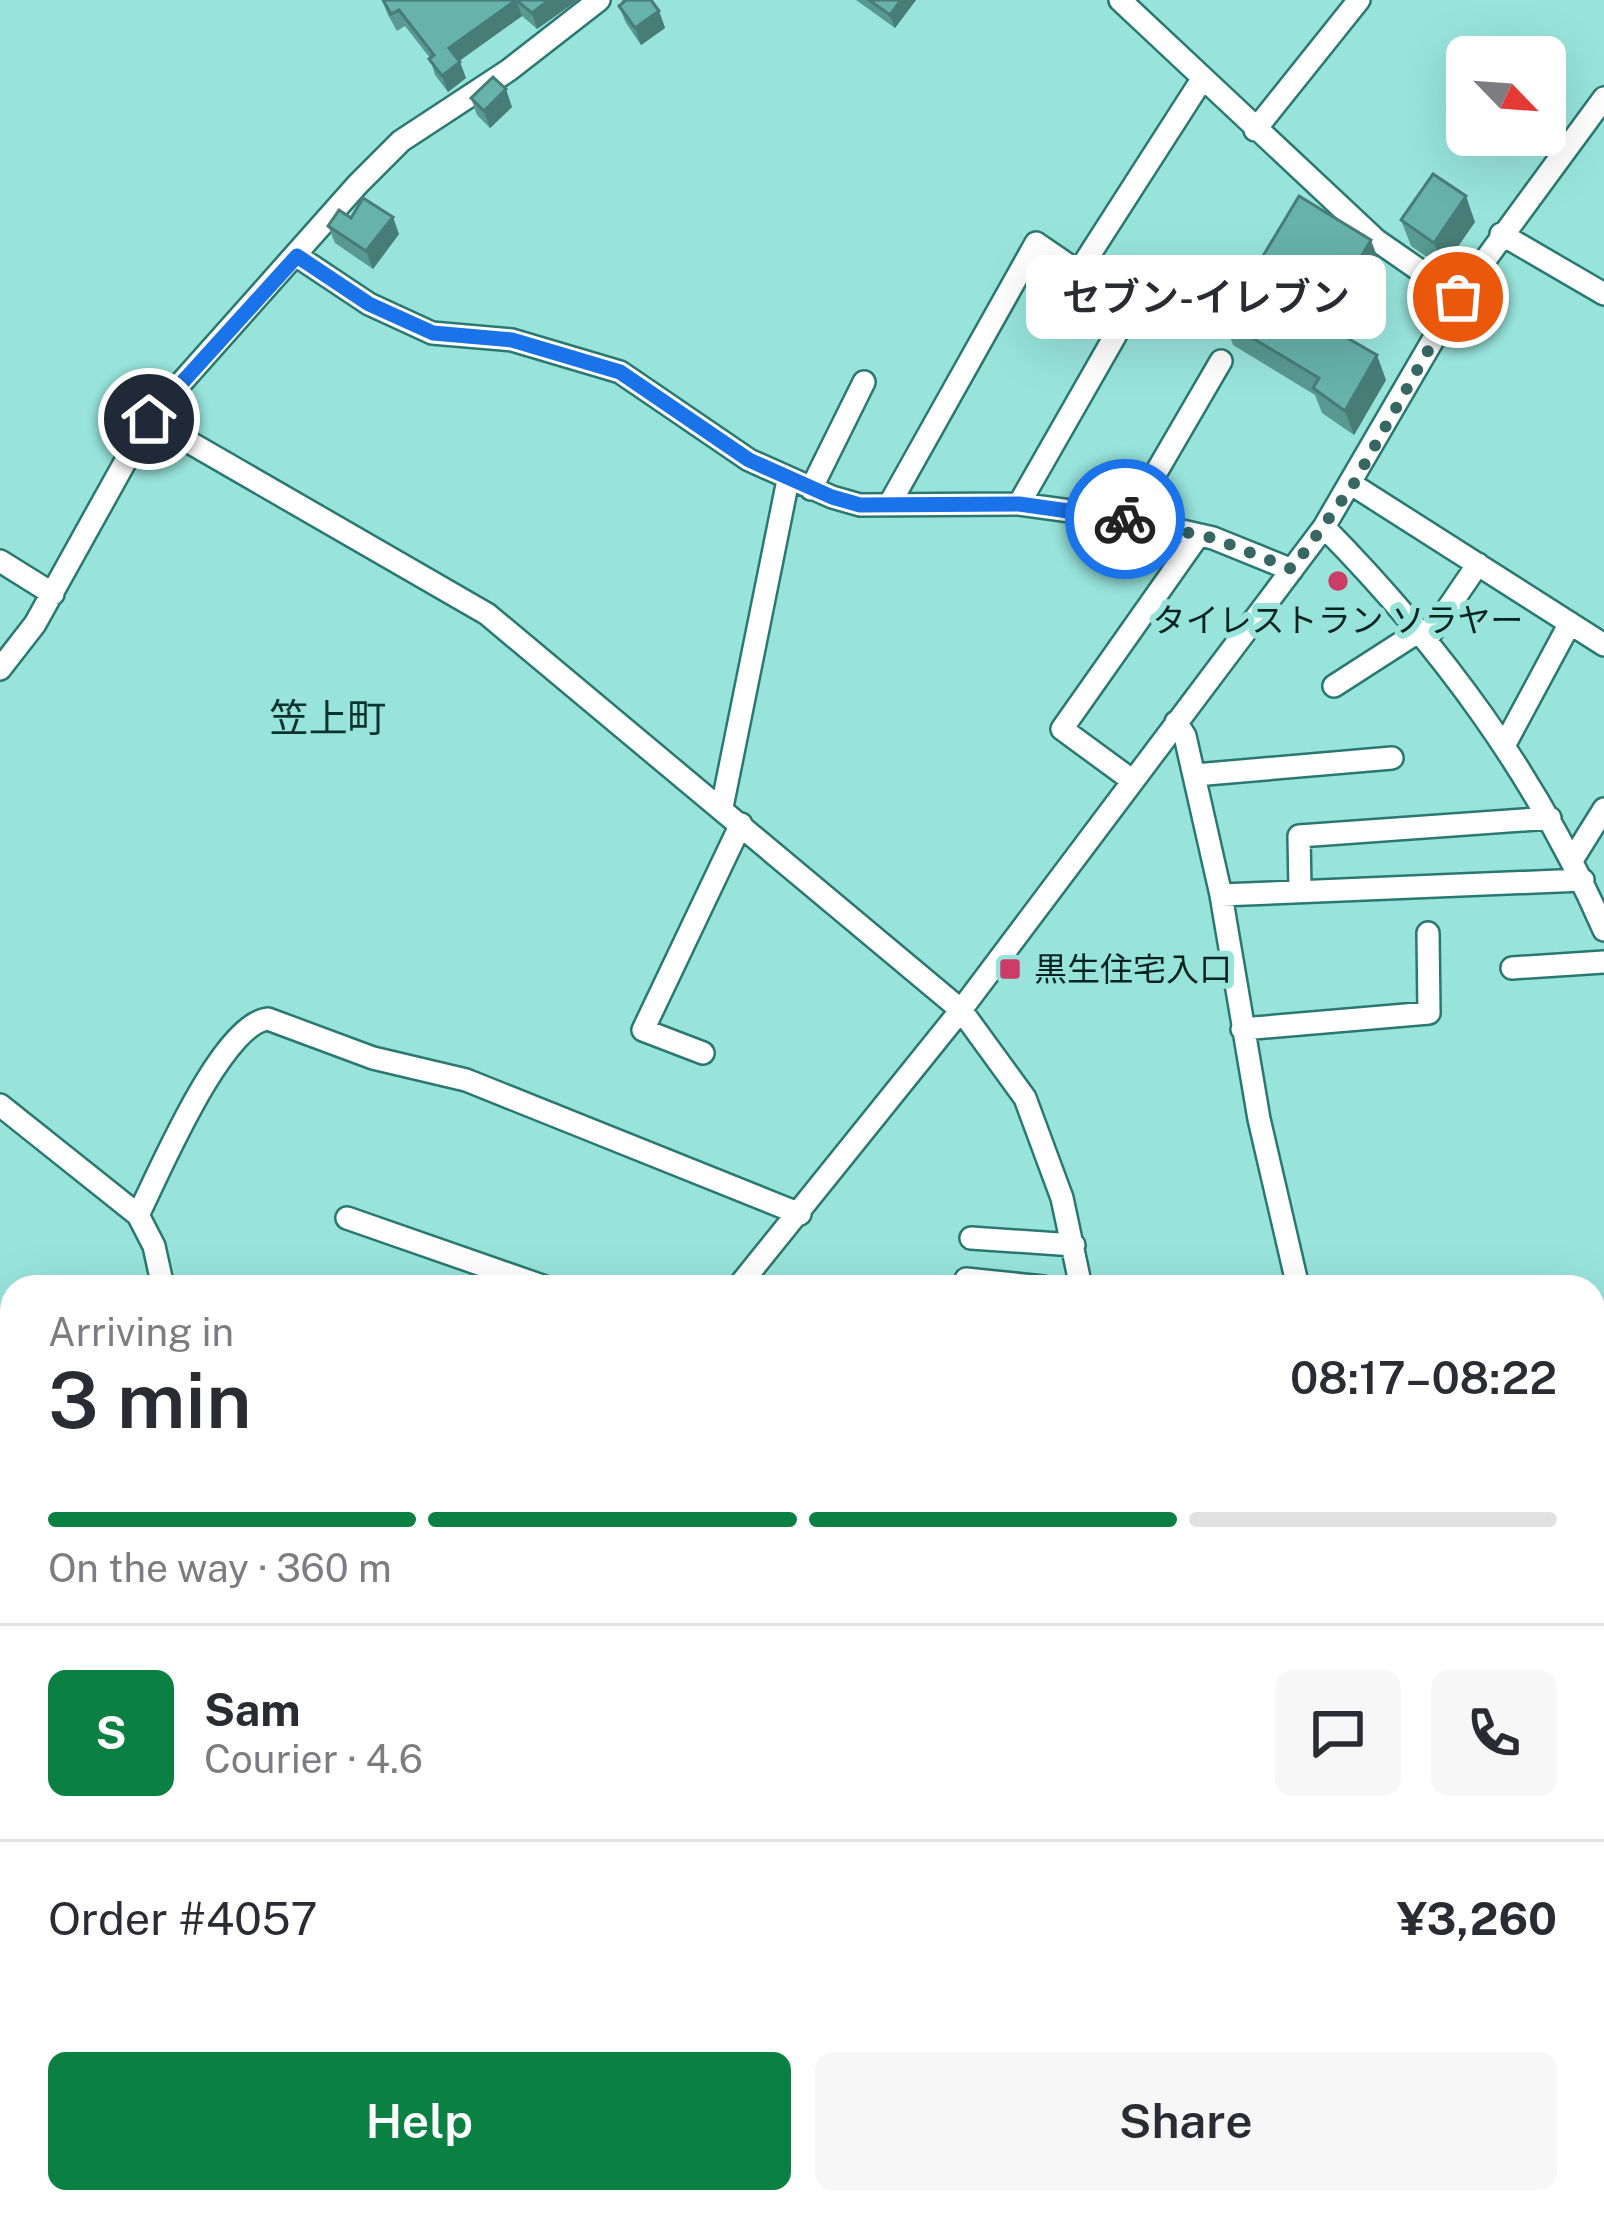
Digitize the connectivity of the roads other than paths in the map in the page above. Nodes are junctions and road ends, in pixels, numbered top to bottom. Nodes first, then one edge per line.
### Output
1 (599, 0) edge
2 (1120, 0) edge
3 (1359, 0) edge
4 (1201, 81) junction
5 (1604, 98) edge
6 (1255, 130) junction
7 (1501, 234) junction
8 (297, 256) junction
9 (1079, 272) junction
10 (1604, 294) edge
11 (1458, 297) junction
12 (1221, 361) dead end
13 (864, 382) dead end
14 (149, 419) junction
15 (788, 480) junction
16 (1353, 485) junction
17 (811, 489) junction
18 (1019, 504) junction
19 (889, 505) junction
20 (1129, 519) junction
21 (1324, 527) junction
22 (1198, 536) junction
23 (0, 561) edge
24 (1478, 564) junction
25 (1292, 569) junction
26 (53, 594) junction
27 (1570, 623) junction
28 (1424, 635) junction
29 (1604, 645) edge
30 (0, 669) edge
31 (1334, 686) dead end
32 (1176, 722) junction
33 (1505, 744) junction
34 (1392, 758) dead end
35 (1195, 776) junction
36 (1133, 781) junction
37 (722, 807) junction
38 (1604, 809) edge
39 (1550, 818) junction
40 (740, 824) junction
41 (1574, 857) junction
42 (1582, 880) junction
43 (1300, 890) junction
44 (1221, 895) junction
45 (1604, 930) edge
46 (1428, 933) dead end
47 (1604, 962) edge
48 (1513, 968) dead end
49 (962, 1010) junction
50 (1242, 1029) junction
51 (704, 1053) dead end
52 (0, 1105) edge
53 (800, 1214) junction
54 (138, 1215) junction
55 (346, 1219) dead end
56 (971, 1238) dead end
57 (1074, 1245) junction
58 (161, 1275) edge
59 (510, 1275) edge
60 (748, 1275) edge
61 (1079, 1275) edge
62 (1295, 1275) edge

1 - 8 street
2 - 4 street
3 - 6 street
4 - 6 street
4 - 9 street
5 - 7 street
6 - 11 street
7 - 10 street
7 - 11 street
8 - 14 street
8 - 15 street
9 - 18 street
9 - 19 street
11 - 16 street
12 - 20 street
13 - 17 street
14 - 26 street
14 - 37 street
15 - 17 street
15 - 37 street
16 - 21 street
16 - 24 street
17 - 19 street
18 - 19 street
18 - 20 street
20 - 22 street
21 - 25 street
21 - 28 street
22 - 25 street
22 - 36 street
23 - 26 street
24 - 27 street
24 - 28 street
25 - 32 street
26 - 30 street
27 - 29 street
27 - 33 street
28 - 31 street
28 - 33 street
32 - 35 street
32 - 36 street
33 - 39 street
34 - 35 street
35 - 44 street
36 - 49 street
37 - 40 street
38 - 41 street
39 - 41 street
39 - 43 street
40 - 49 street
40 - 51 street
41 - 42 street
42 - 43 street
42 - 45 street
43 - 44 street
44 - 50 street
46 - 50 street
47 - 48 street
49 - 53 street
49 - 57 street
50 - 62 street
52 - 54 street
53 - 54 street
53 - 60 street
54 - 58 street
55 - 59 street
56 - 57 street
57 - 61 street

